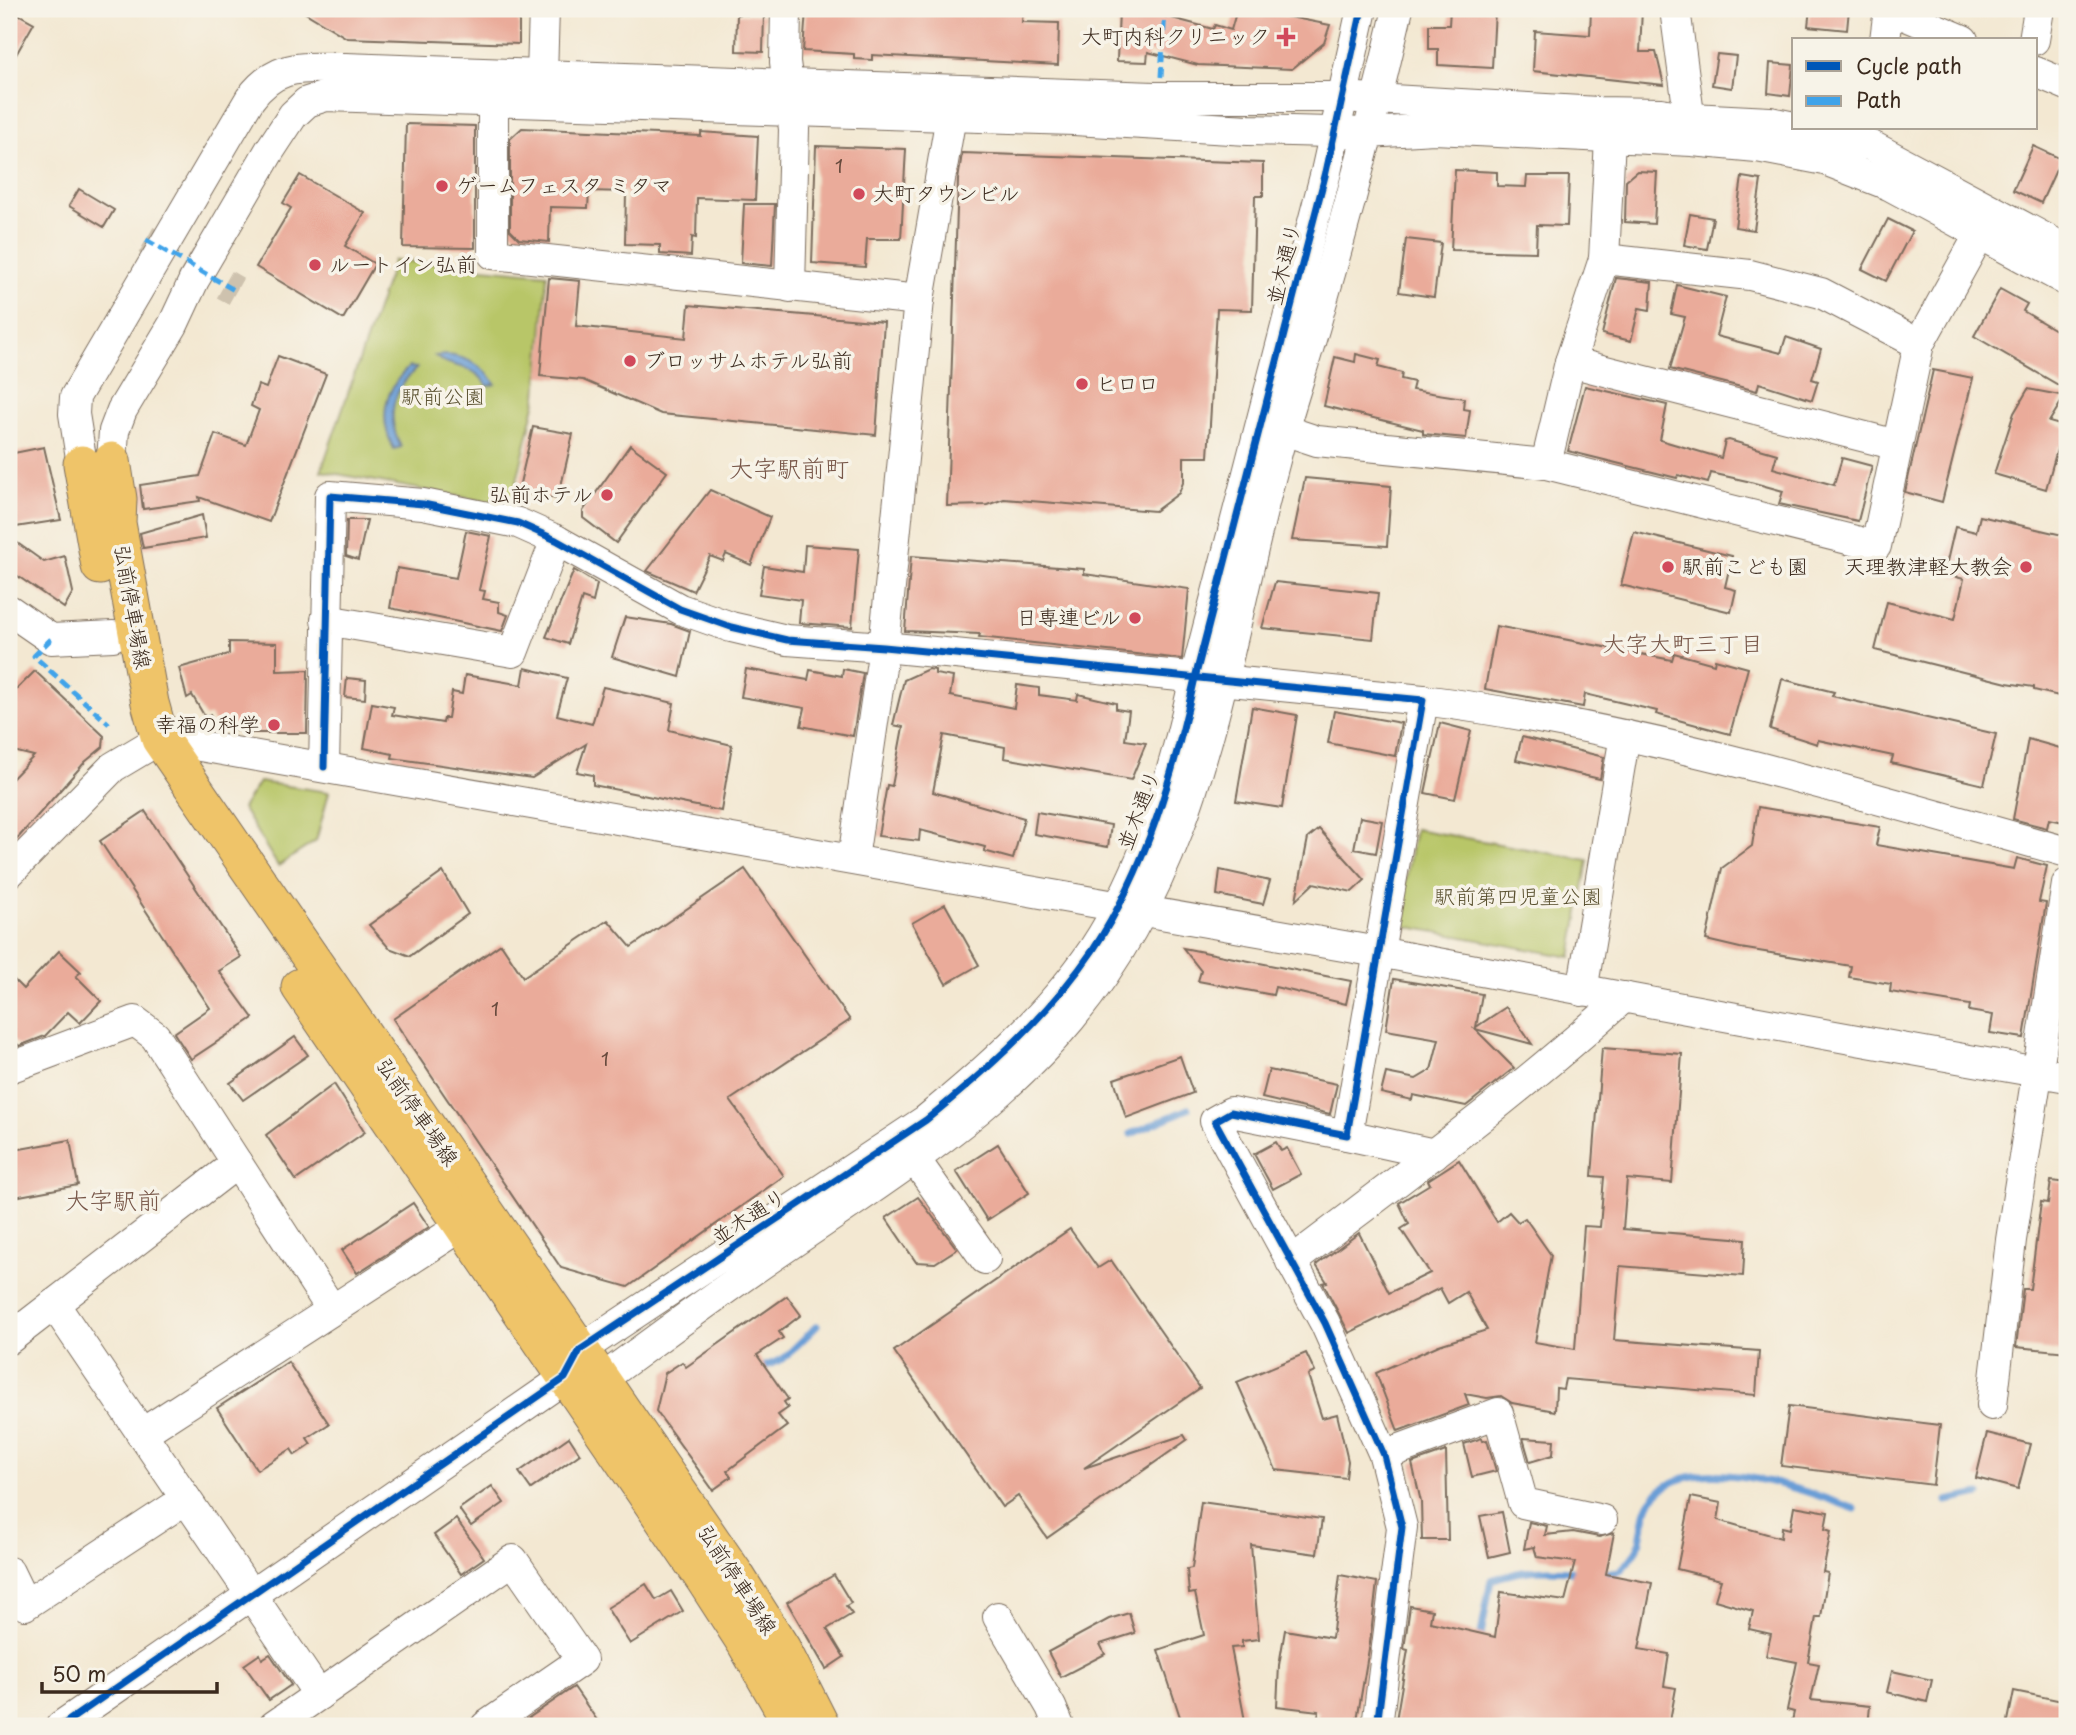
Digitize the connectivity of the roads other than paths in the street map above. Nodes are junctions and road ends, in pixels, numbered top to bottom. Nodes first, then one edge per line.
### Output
1 (544, 9) edge
2 (786, 9) edge
3 (1363, 9) edge
4 (1398, 9) edge
5 (1675, 9) edge
6 (1890, 9) edge
7 (2039, 9) edge
8 (1885, 38) edge
9 (1958, 38) edge
10 (2034, 38) edge
11 (2038, 73) edge
12 (542, 75) junction
13 (2067, 85) edge
14 (790, 97) junction
15 (1341, 97) junction
16 (1377, 99) junction
17 (493, 101) junction
18 (951, 116) junction
19 (1792, 127) edge
20 (1692, 130) junction
21 (1812, 130) edge
22 (1335, 132) junction
23 (1368, 133) junction
24 (1873, 137) edge
25 (1610, 138) junction
26 (1987, 223) junction
27 (2067, 250) edge
28 (1604, 258) junction
29 (2067, 281) edge
30 (790, 287) junction
31 (919, 300) junction
32 (1919, 344) junction
33 (1570, 362) junction
34 (1272, 426) junction
35 (1897, 445) junction
36 (97, 463) junction
37 (1546, 464) junction
38 (556, 540) junction
39 (9, 610) edge
40 (326, 621) junction
41 (113, 636) junction
42 (884, 647) junction
43 (1209, 680) junction
44 (1423, 700) junction
45 (1625, 735) junction
46 (150, 745) junction
47 (324, 767) junction
48 (2067, 852) edge
49 (853, 859) junction
50 (9, 873) edge
51 (2067, 884) edge
52 (1130, 908) junction
53 (1379, 952) junction
54 (1582, 991) junction
55 (1624, 997) junction
56 (9, 1068) edge
57 (2053, 1074) edge
58 (1347, 1135) junction
59 (908, 1150) junction
60 (1434, 1154) junction
61 (237, 1163) junction
62 (461, 1226) junction
63 (985, 1259) dead end
64 (1292, 1262) junction
65 (54, 1304) junction
66 (332, 1310) junction
67 (9, 1339) edge
68 (582, 1369) junction
69 (1992, 1405) dead end
70 (141, 1434) junction
71 (1384, 1455) junction
72 (186, 1499) junction
73 (1602, 1520) dead end
74 (9, 1572) edge
75 (252, 1597) junction
76 (998, 1617) dead end
77 (319, 1695) junction
78 (61, 1726) edge
79 (274, 1726) edge
80 (486, 1726) edge
81 (793, 1726) edge
82 (821, 1726) edge
83 (1059, 1726) edge
84 (1377, 1726) edge

1 - 12 street
2 - 14 street
3 - 15 street, 並木通り
4 - 16 street, 並木通り
5 - 20 street
6 - 8 street
6 - 9 street
7 - 10 street
11 - 13 street
12 - 14 street
12 - 36 street
14 - 15 street
14 - 17 street
14 - 18 street
14 - 30 street
15 - 16 street
15 - 22 street, 並木通り
16 - 20 street
16 - 23 street, 並木通り
17 - 30 street
17 - 36 street
18 - 22 street
18 - 31 street
19 - 20 street
20 - 25 street
20 - 26 street
21 - 24 street
22 - 23 street
22 - 34 street, 並木通り
23 - 25 street
23 - 34 street, 並木通り
24 - 26 street
25 - 28 street
26 - 27 street
26 - 29 street
26 - 32 street
28 - 32 street
28 - 33 street
30 - 31 street
31 - 42 street
32 - 35 street
33 - 35 street
33 - 37 street
34 - 37 street
34 - 43 street, 並木通り
35 - 37 street
36 - 41 main road, 弘前停車場線
36 - 46 main road, 弘前停車場線
38 - 40 street
38 - 40 street
38 - 42 street
39 - 41 street
40 - 47 street
41 - 46 main road, 弘前停車場線
42 - 43 street
42 - 49 street
43 - 44 street
43 - 52 street, 並木通り
44 - 45 street
44 - 53 street
45 - 48 street
45 - 54 street
46 - 47 street
46 - 50 street
46 - 62 main road, 弘前停車場線
46 - 68 main road, 弘前停車場線
47 - 49 street
49 - 52 street
51 - 57 street
52 - 53 street
52 - 59 street, 並木通り
53 - 54 street
53 - 58 street
54 - 55 street
55 - 57 street
55 - 60 street
56 - 61 street
57 - 69 street
58 - 60 street
58 - 64 street
59 - 63 street
59 - 68 street, 並木通り
60 - 64 street
61 - 65 street
61 - 66 street
62 - 66 street
62 - 68 main road, 弘前停車場線
64 - 71 street
65 - 67 street
65 - 70 street
66 - 70 street
68 - 75 street, 並木通り
68 - 81 main road, 弘前停車場線
68 - 82 main road, 弘前停車場線
70 - 72 street
71 - 73 street
71 - 84 street
72 - 74 street
72 - 75 street
75 - 77 street
75 - 78 street, 並木通り
76 - 83 street
77 - 79 street
77 - 80 street

